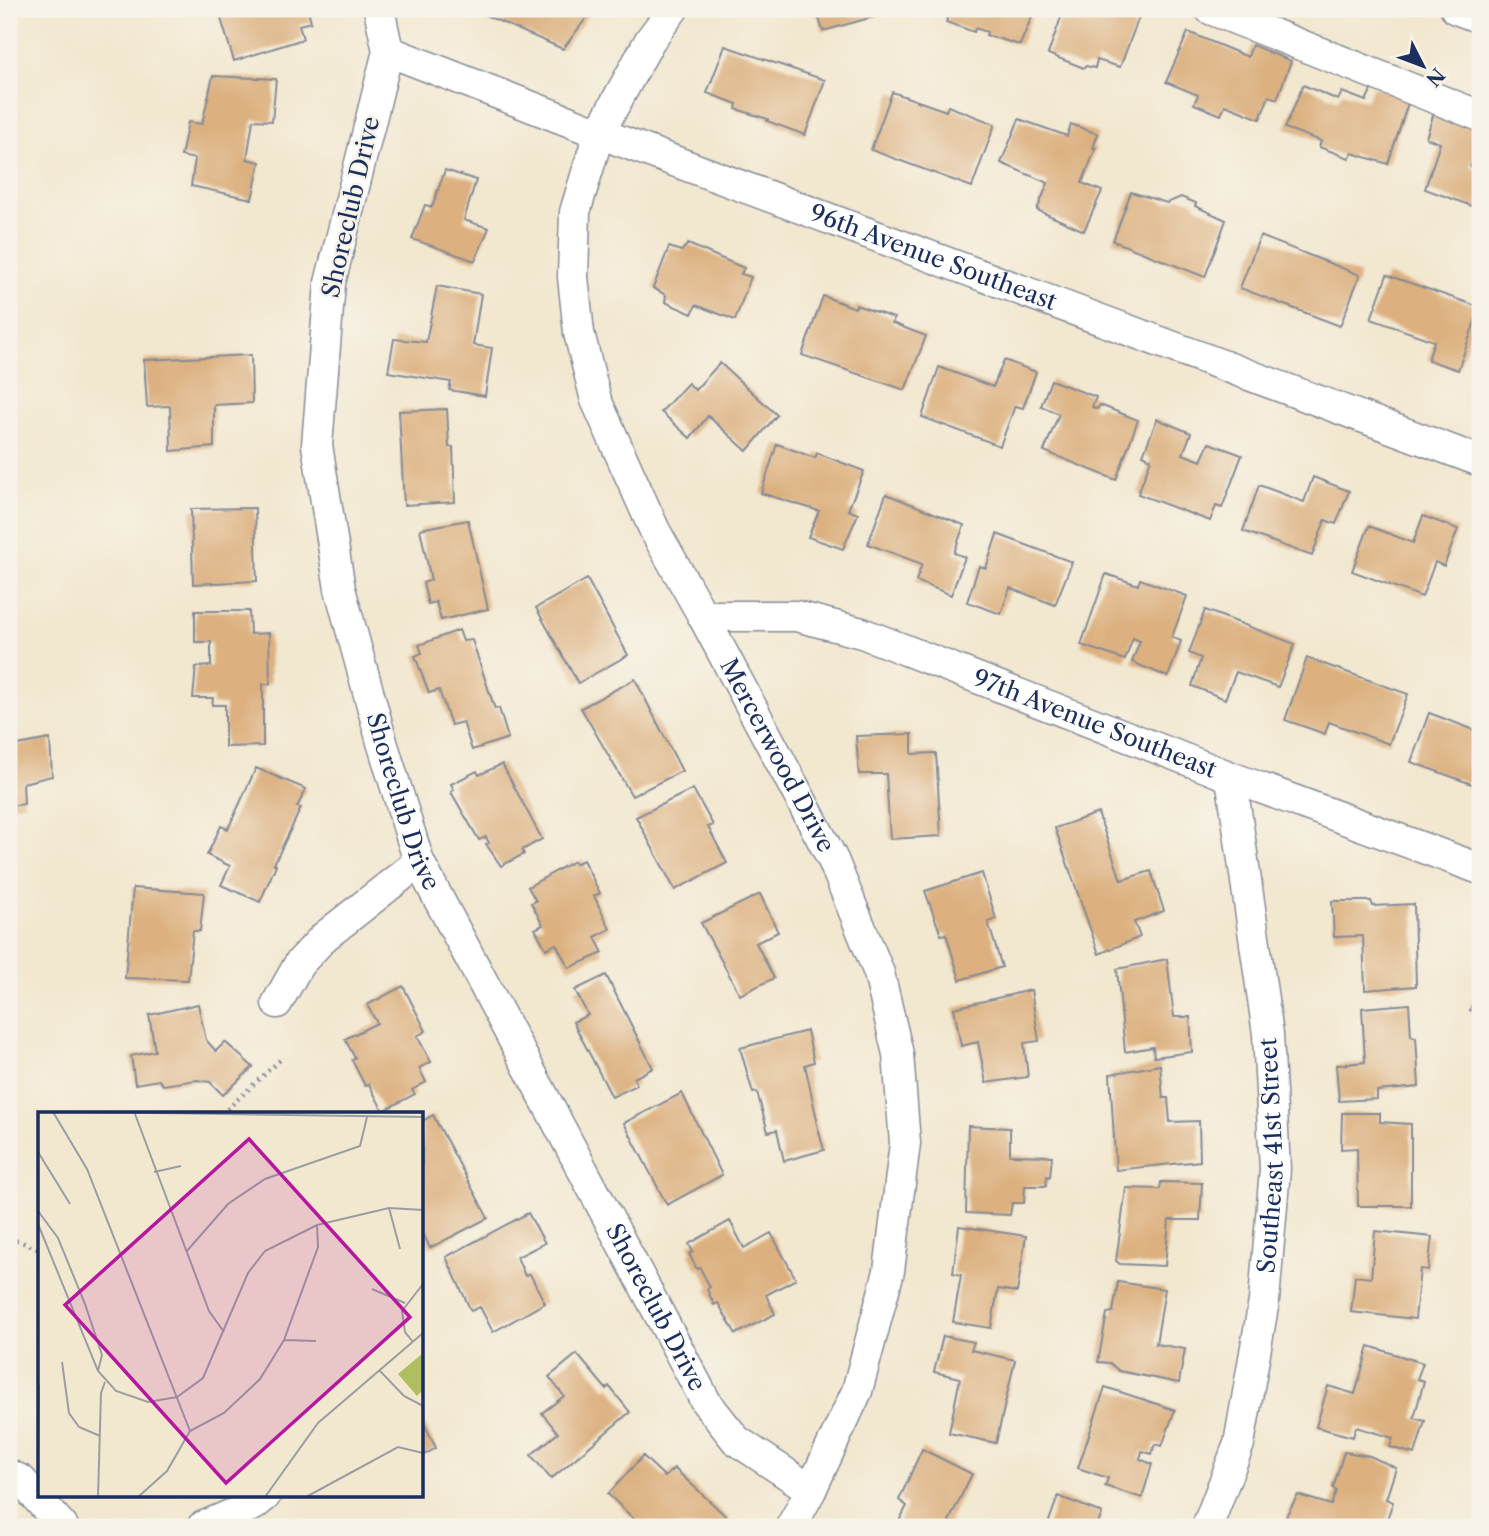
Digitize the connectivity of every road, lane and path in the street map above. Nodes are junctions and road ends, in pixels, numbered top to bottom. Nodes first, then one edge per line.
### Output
1 (379, 9) edge
2 (673, 9) edge
3 (1210, 9) edge
4 (1456, 9) edge
5 (1480, 18) edge
6 (388, 51) junction
7 (1480, 116) edge
8 (599, 133) junction
9 (1480, 461) edge
10 (703, 616) junction
11 (1231, 777) junction
12 (419, 862) junction
13 (1480, 869) edge
14 (277, 1003) dead end
15 (280, 1060) dead end
16 (224, 1112) edge
17 (9, 1240) edge
18 (38, 1249) edge
19 (9, 1475) edge
20 (811, 1490) junction
21 (263, 1498) edge
22 (63, 1527) edge
23 (202, 1527) edge
24 (791, 1527) edge
25 (1207, 1527) edge

1 - 6 street, Shoreclub Drive
2 - 8 street, Mercerwood Drive
3 - 7 street
4 - 5 street
6 - 8 street, 96th Avenue Southeast
6 - 12 street, Shoreclub Drive
8 - 9 street, 96th Avenue Southeast
8 - 10 street, Mercerwood Drive
10 - 11 street, 97th Avenue Southeast
10 - 20 street, Mercerwood Drive
11 - 13 street, 97th Avenue Southeast
11 - 25 street, Southeast 41st Street
12 - 14 street
12 - 20 street, Shoreclub Drive
15 - 16 path
17 - 18 path
19 - 22 street
20 - 24 street, Mercerwood Drive
21 - 23 street

